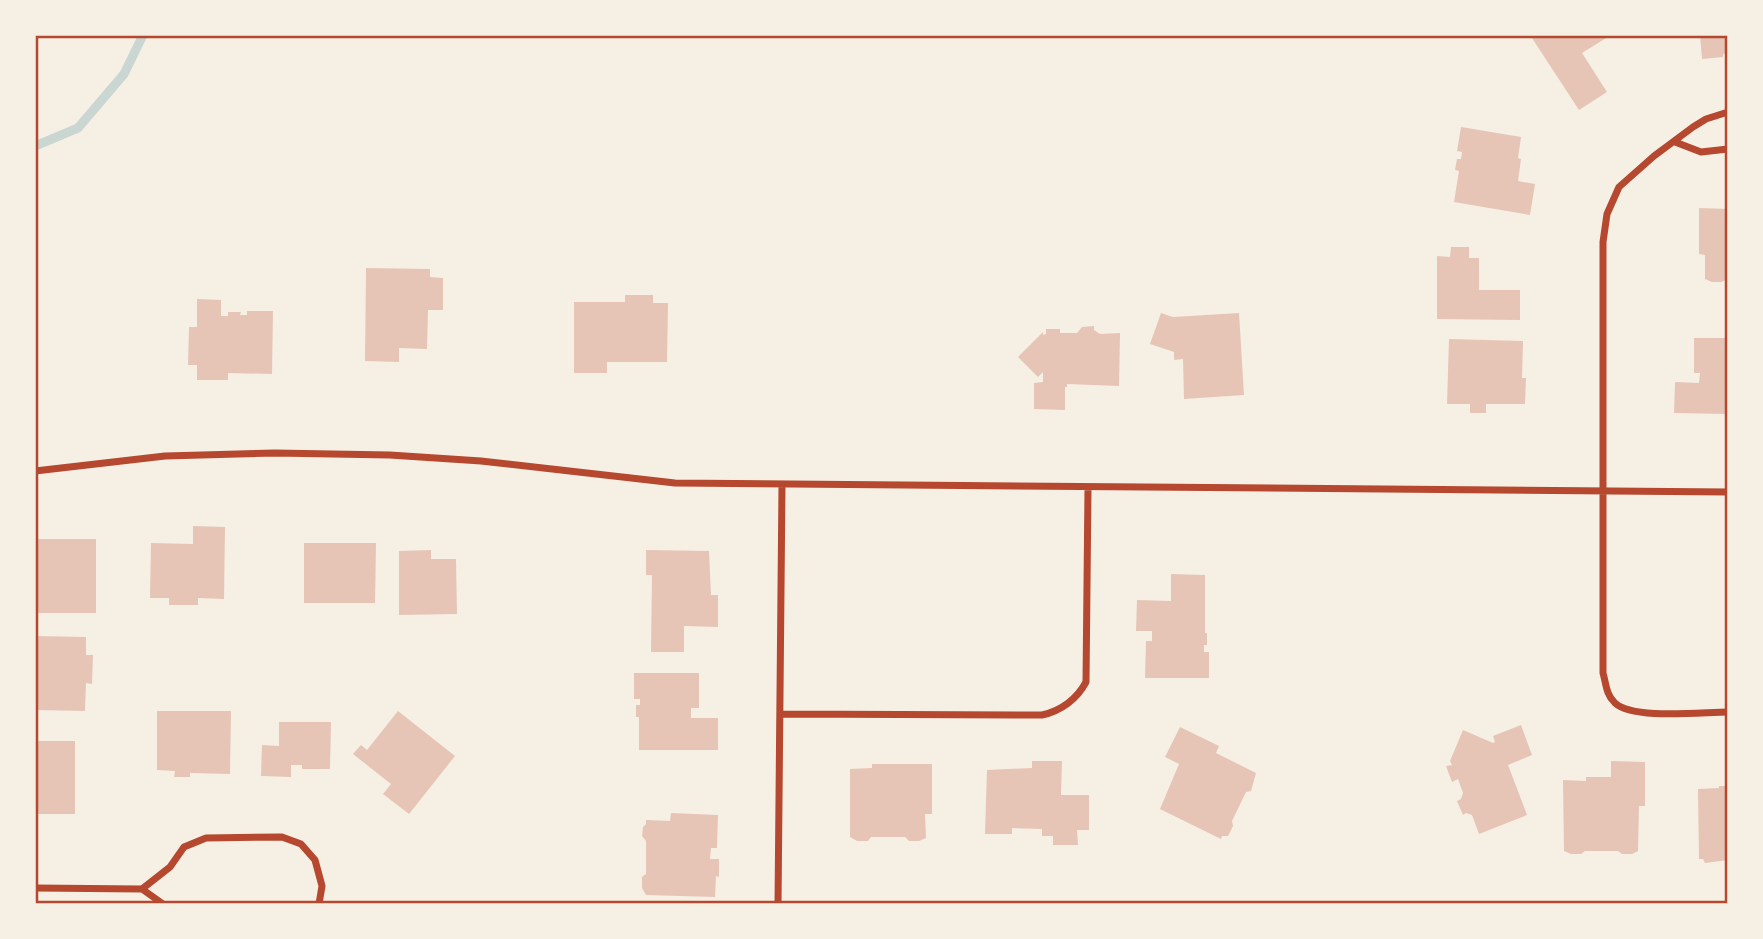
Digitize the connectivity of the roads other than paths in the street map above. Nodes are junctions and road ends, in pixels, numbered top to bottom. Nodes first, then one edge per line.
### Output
1 (1728, 112) edge
2 (1675, 142) junction
3 (1728, 149) edge
4 (35, 471) edge
5 (782, 485) junction
6 (1088, 488) junction
7 (1604, 491) junction
8 (1728, 492) edge
9 (1728, 712) edge
10 (780, 714) junction
11 (35, 888) edge
12 (142, 889) junction
13 (163, 904) edge
14 (319, 904) edge
15 (778, 904) edge

1 - 2 street
2 - 3 street
2 - 7 street
4 - 5 street
5 - 6 street
5 - 10 street
6 - 7 street
6 - 10 street
7 - 8 street
7 - 9 street
10 - 15 street
11 - 12 street
12 - 13 street
12 - 14 street

